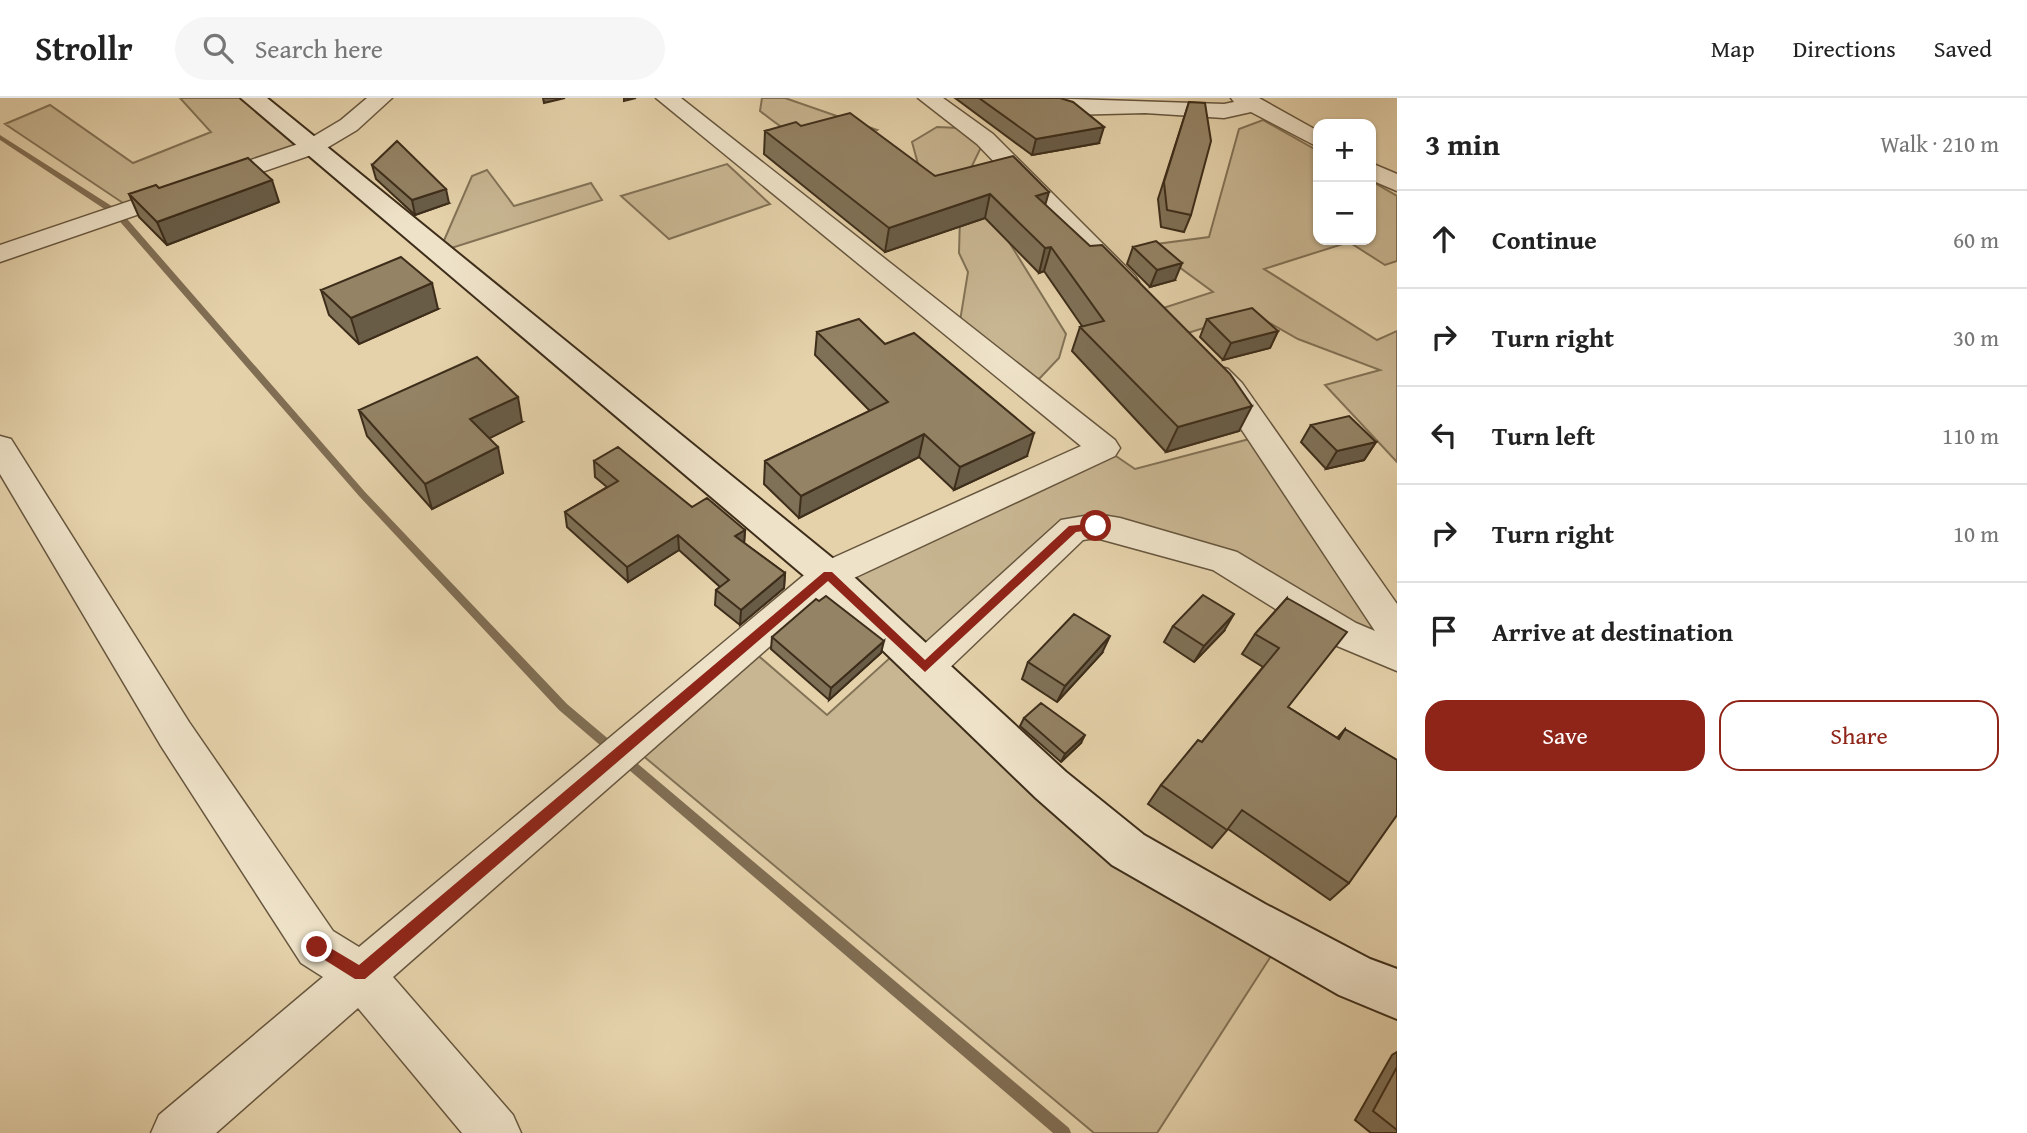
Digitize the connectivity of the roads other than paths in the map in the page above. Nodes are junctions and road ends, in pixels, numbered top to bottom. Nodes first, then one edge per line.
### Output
1 (253, 98) edge
2 (382, 98) edge
3 (667, 98) edge
4 (929, 98) edge
5 (1051, 98) edge
6 (1249, 102) edge
7 (1313, 137) edge
8 (312, 147) junction
9 (1376, 173) edge
10 (1397, 184) edge
11 (0, 254) edge
12 (1144, 302) edge
13 (1196, 354) edge
14 (0, 447) edge
15 (828, 575) junction
16 (1397, 633) edge
17 (1397, 656) edge
18 (925, 667) junction
19 (360, 974) junction
20 (1397, 994) edge
21 (177, 1133) edge
22 (495, 1133) edge

1 - 8 street
2 - 8 street
3 - 15 street
4 - 12 street
5 - 6 street
6 - 7 street
8 - 11 street
8 - 15 street
9 - 10 street
13 - 16 street
14 - 19 street
15 - 18 street
15 - 19 street
17 - 18 street
18 - 20 street
19 - 21 street
19 - 22 street

